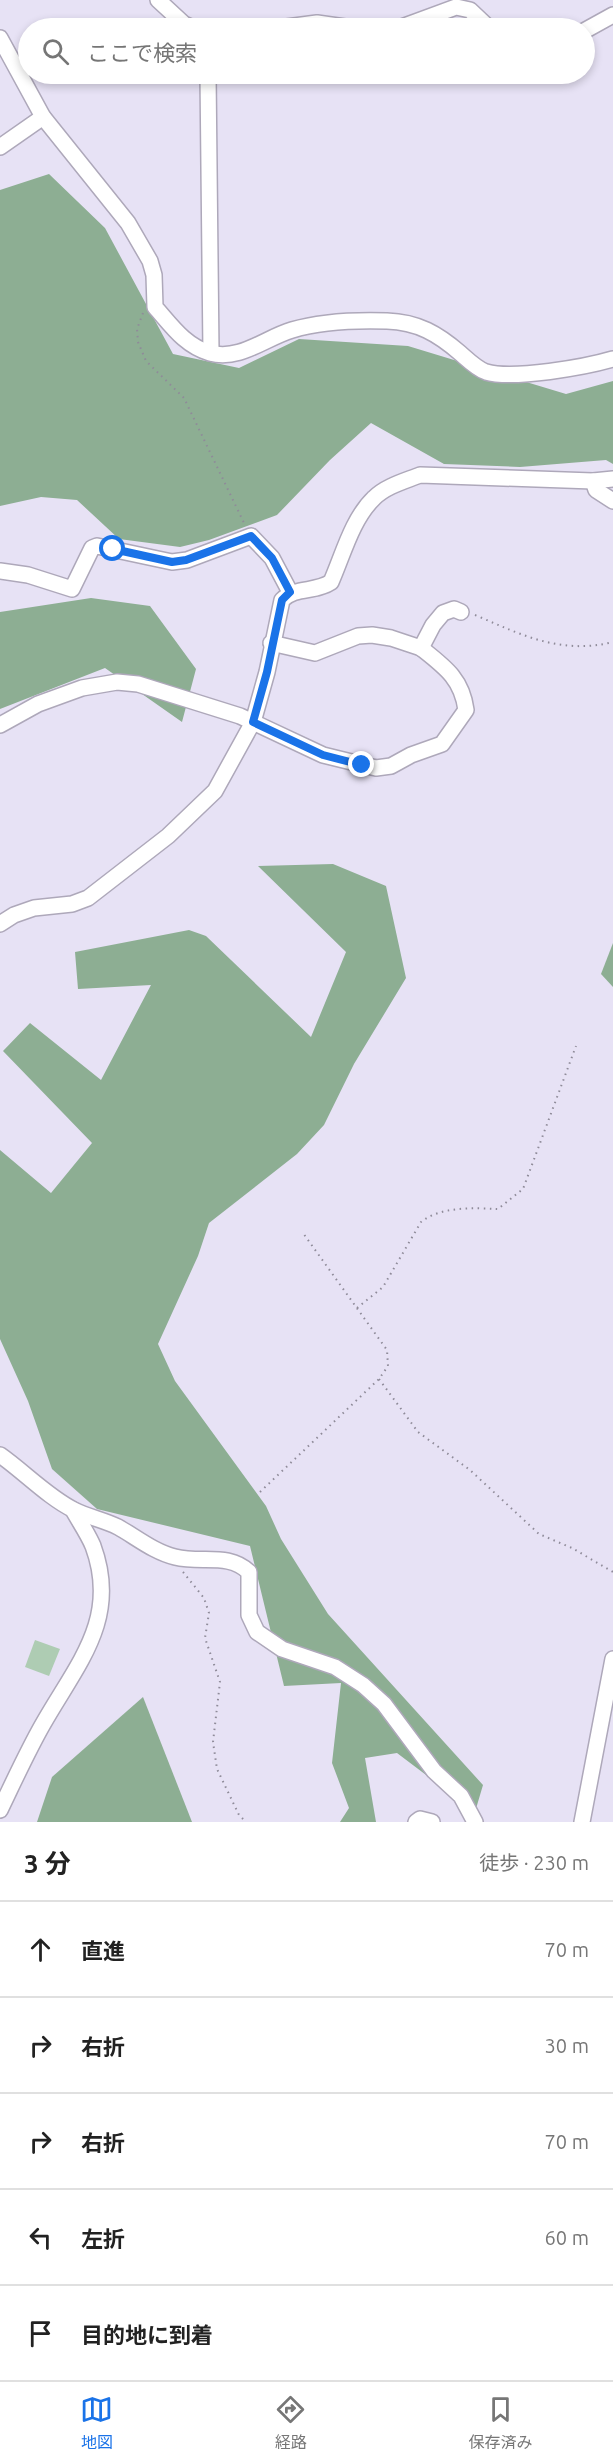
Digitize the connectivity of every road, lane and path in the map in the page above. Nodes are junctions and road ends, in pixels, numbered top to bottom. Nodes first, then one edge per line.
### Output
1 (158, 0) edge
2 (613, 15) edge
3 (178, 18) edge
4 (426, 18) edge
5 (478, 18) edge
6 (595, 25) edge
7 (0, 38) edge
8 (18, 71) edge
9 (25, 84) edge
10 (208, 84) edge
11 (43, 117) junction
12 (0, 147) edge
13 (155, 307) junction
14 (211, 353) junction
15 (613, 359) edge
16 (613, 479) edge
17 (593, 481) junction
18 (613, 501) edge
19 (251, 536) junction
20 (0, 571) edge
21 (290, 592) junction
22 (461, 612) joint
23 (613, 642) edge
24 (271, 643) junction
25 (421, 648) junction
26 (253, 722) junction
27 (0, 725) edge
28 (0, 924) edge
29 (576, 1047) dead end
30 (303, 1233) dead end
31 (357, 1308) junction
32 (379, 1379) junction
33 (0, 1455) edge
34 (260, 1492) dead end
35 (73, 1510) junction
36 (174, 1557) junction
37 (613, 1572) edge
38 (613, 1659) edge
39 (0, 1810) edge
40 (246, 1822) edge
41 (416, 1822) edge
42 (432, 1822) edge
43 (475, 1822) edge
44 (582, 1822) edge

1 - 3 street
2 - 6 street
4 - 5 street
7 - 8 street
9 - 11 street
10 - 14 street
11 - 12 street
11 - 13 street
13 - 14 street
13 - 19 path
14 - 15 street
16 - 17 street
17 - 18 street
17 - 21 street
19 - 20 street
19 - 21 street
21 - 24 street
22 - 23 path
22 - 25 street
24 - 25 street
24 - 26 street
25 - 26 street
26 - 27 street
26 - 28 street
29 - 31 path
30 - 31 path
31 - 32 path
32 - 34 path
32 - 37 path
33 - 35 street
35 - 36 street
35 - 39 street
36 - 40 path
36 - 43 street
38 - 44 street
41 - 42 street

